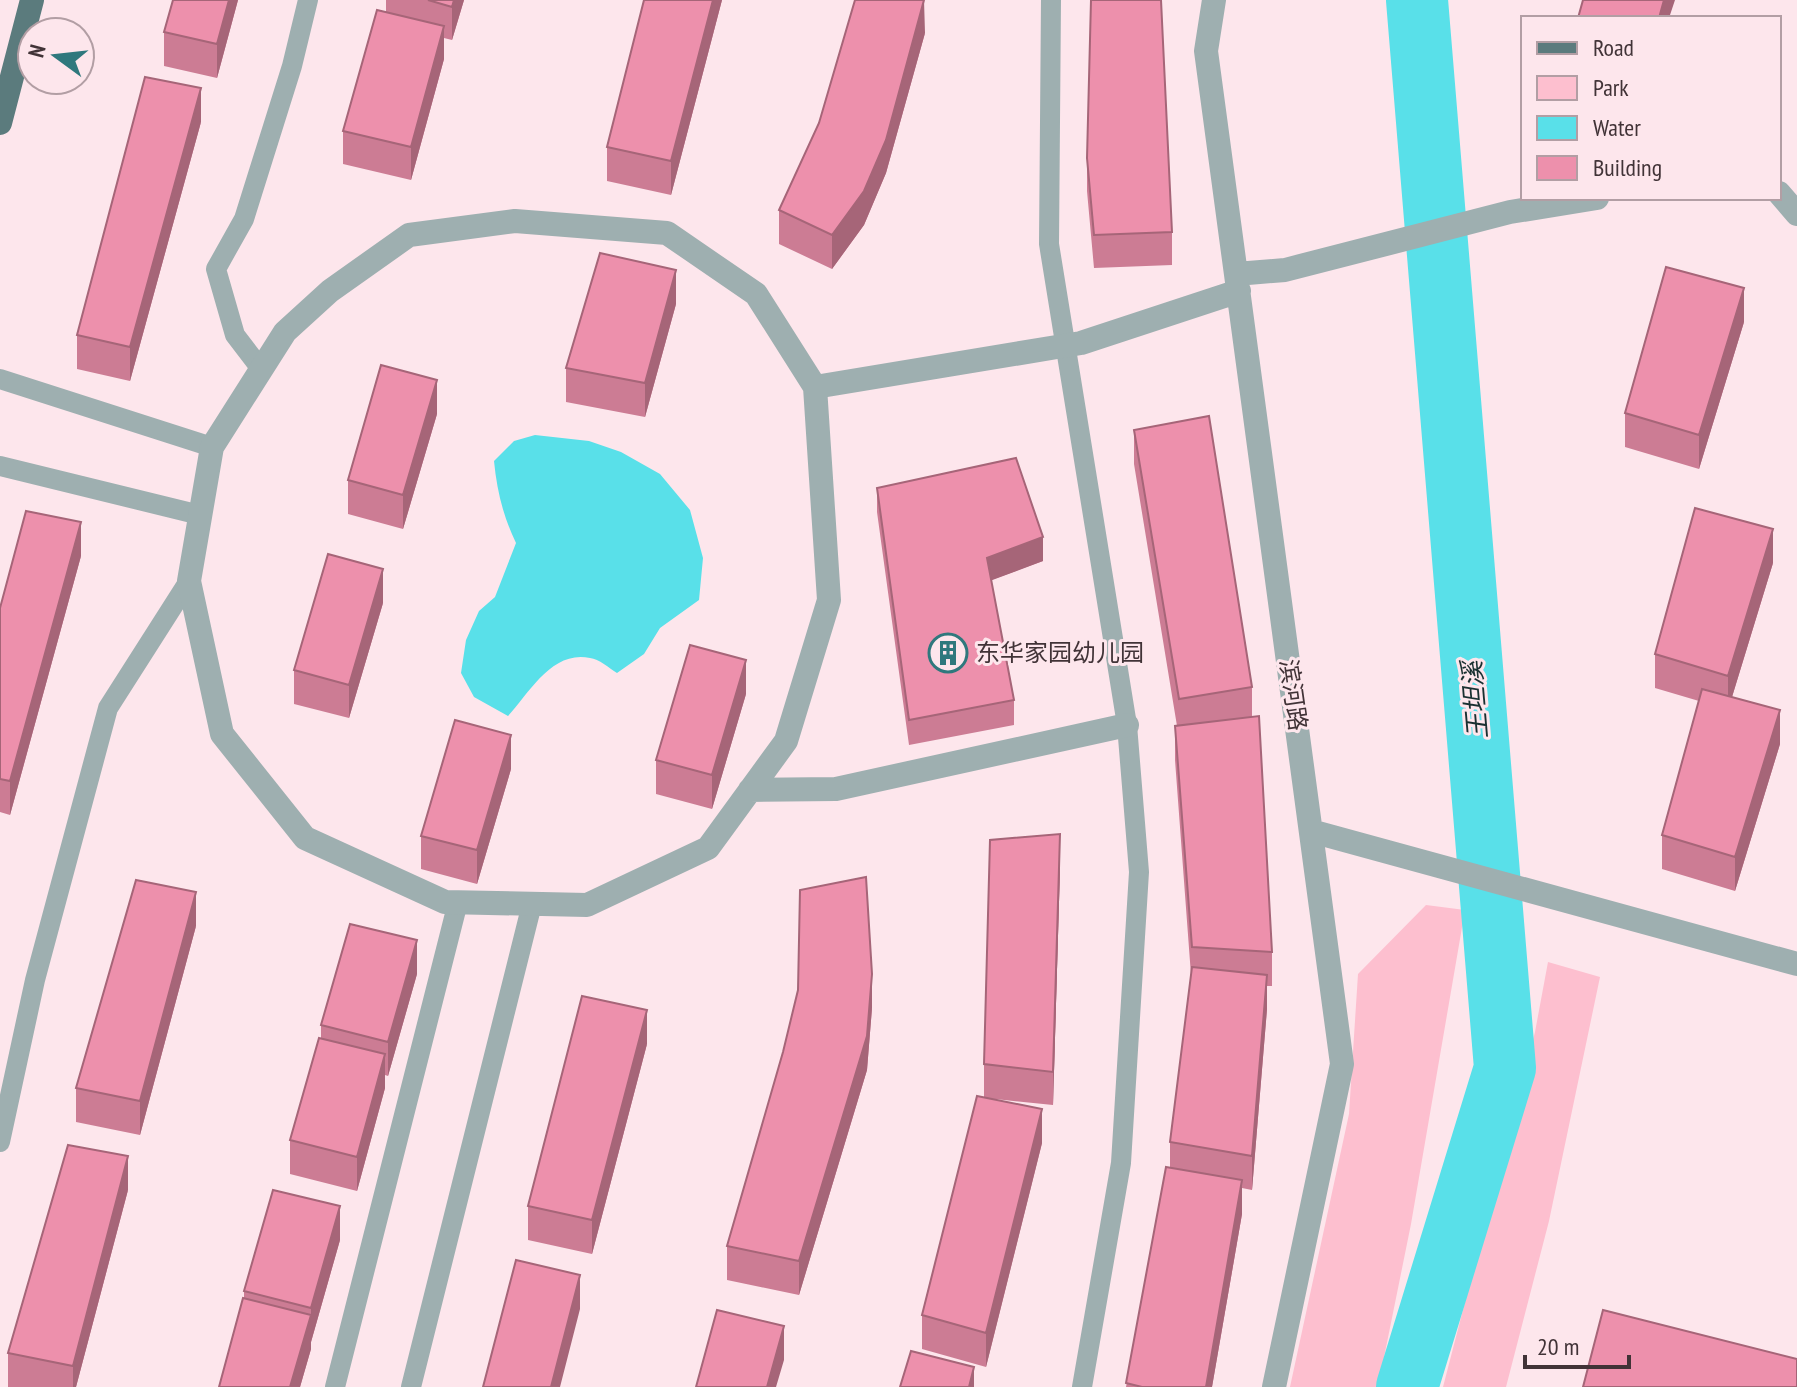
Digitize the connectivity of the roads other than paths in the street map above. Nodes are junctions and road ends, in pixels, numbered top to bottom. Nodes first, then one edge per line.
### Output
1 (32, 0) edge
2 (308, 0) edge
3 (1051, 0) edge
4 (1214, 0) edge
5 (0, 121) edge
6 (1781, 195) edge
7 (1585, 200) edge
8 (1797, 214) edge
9 (1237, 282) junction
10 (1066, 345) junction
11 (261, 369) junction
12 (0, 379) edge
13 (815, 387) junction
14 (212, 447) junction
15 (0, 466) edge
16 (200, 515) junction
17 (189, 581) junction
18 (1127, 725) junction
19 (750, 790) junction
20 (1311, 831) junction
21 (458, 902) junction
22 (532, 904) junction
23 (1797, 964) edge
24 (0, 1142) edge
25 (335, 1387) edge
26 (411, 1387) edge
27 (1082, 1387) edge
28 (1274, 1387) edge

1 - 5 main road
2 - 11 lane
3 - 10 lane
4 - 9 street, 滨河路
6 - 8 street
7 - 9 street
9 - 10 street
9 - 20 street, 滨河路
10 - 13 street
10 - 18 lane
11 - 13 street
11 - 14 street
12 - 14 lane
13 - 19 street
14 - 16 street
15 - 16 lane
16 - 17 street
17 - 21 street
17 - 24 lane
18 - 19 street
18 - 27 lane
19 - 22 street
20 - 23 street
20 - 28 street, 滨河路
21 - 22 street
21 - 25 lane
22 - 26 lane

